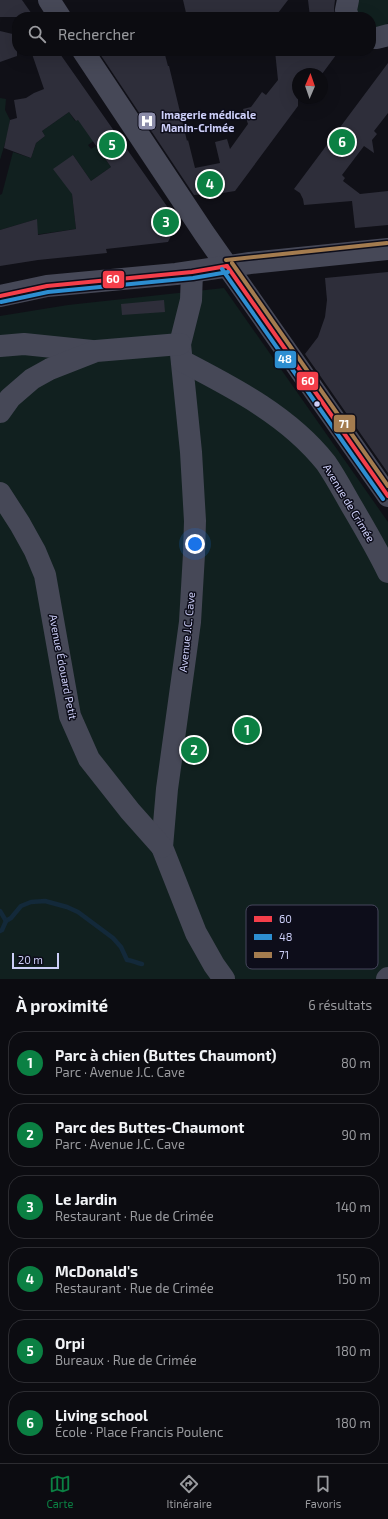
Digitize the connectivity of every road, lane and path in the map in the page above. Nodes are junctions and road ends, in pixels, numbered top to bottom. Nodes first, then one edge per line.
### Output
1 (49, 0) edge
2 (348, 0) edge
3 (57, 12) edge
4 (347, 12) edge
5 (388, 35) edge
6 (376, 38) edge
7 (86, 56) edge
8 (388, 249) edge
9 (227, 266) junction
10 (192, 272) junction
11 (0, 296) edge
12 (0, 346) edge
13 (96, 351) junction
14 (181, 353) junction
15 (0, 412) edge
16 (0, 493) edge
17 (388, 496) edge
18 (388, 572) edge
19 (162, 847) junction
20 (224, 979) edge

1 - 3 street
2 - 4 street
5 - 6 street
7 - 9 street
8 - 9 street
9 - 10 street
9 - 17 street
10 - 11 street
10 - 14 street, Avenue J.C. Cave
12 - 13 street
13 - 14 street
13 - 15 street
14 - 18 street, Avenue de Crimée
14 - 19 street, Avenue J.C. Cave
16 - 19 street, Avenue Édouard Petit
19 - 20 street, Avenue J.C. Cave

